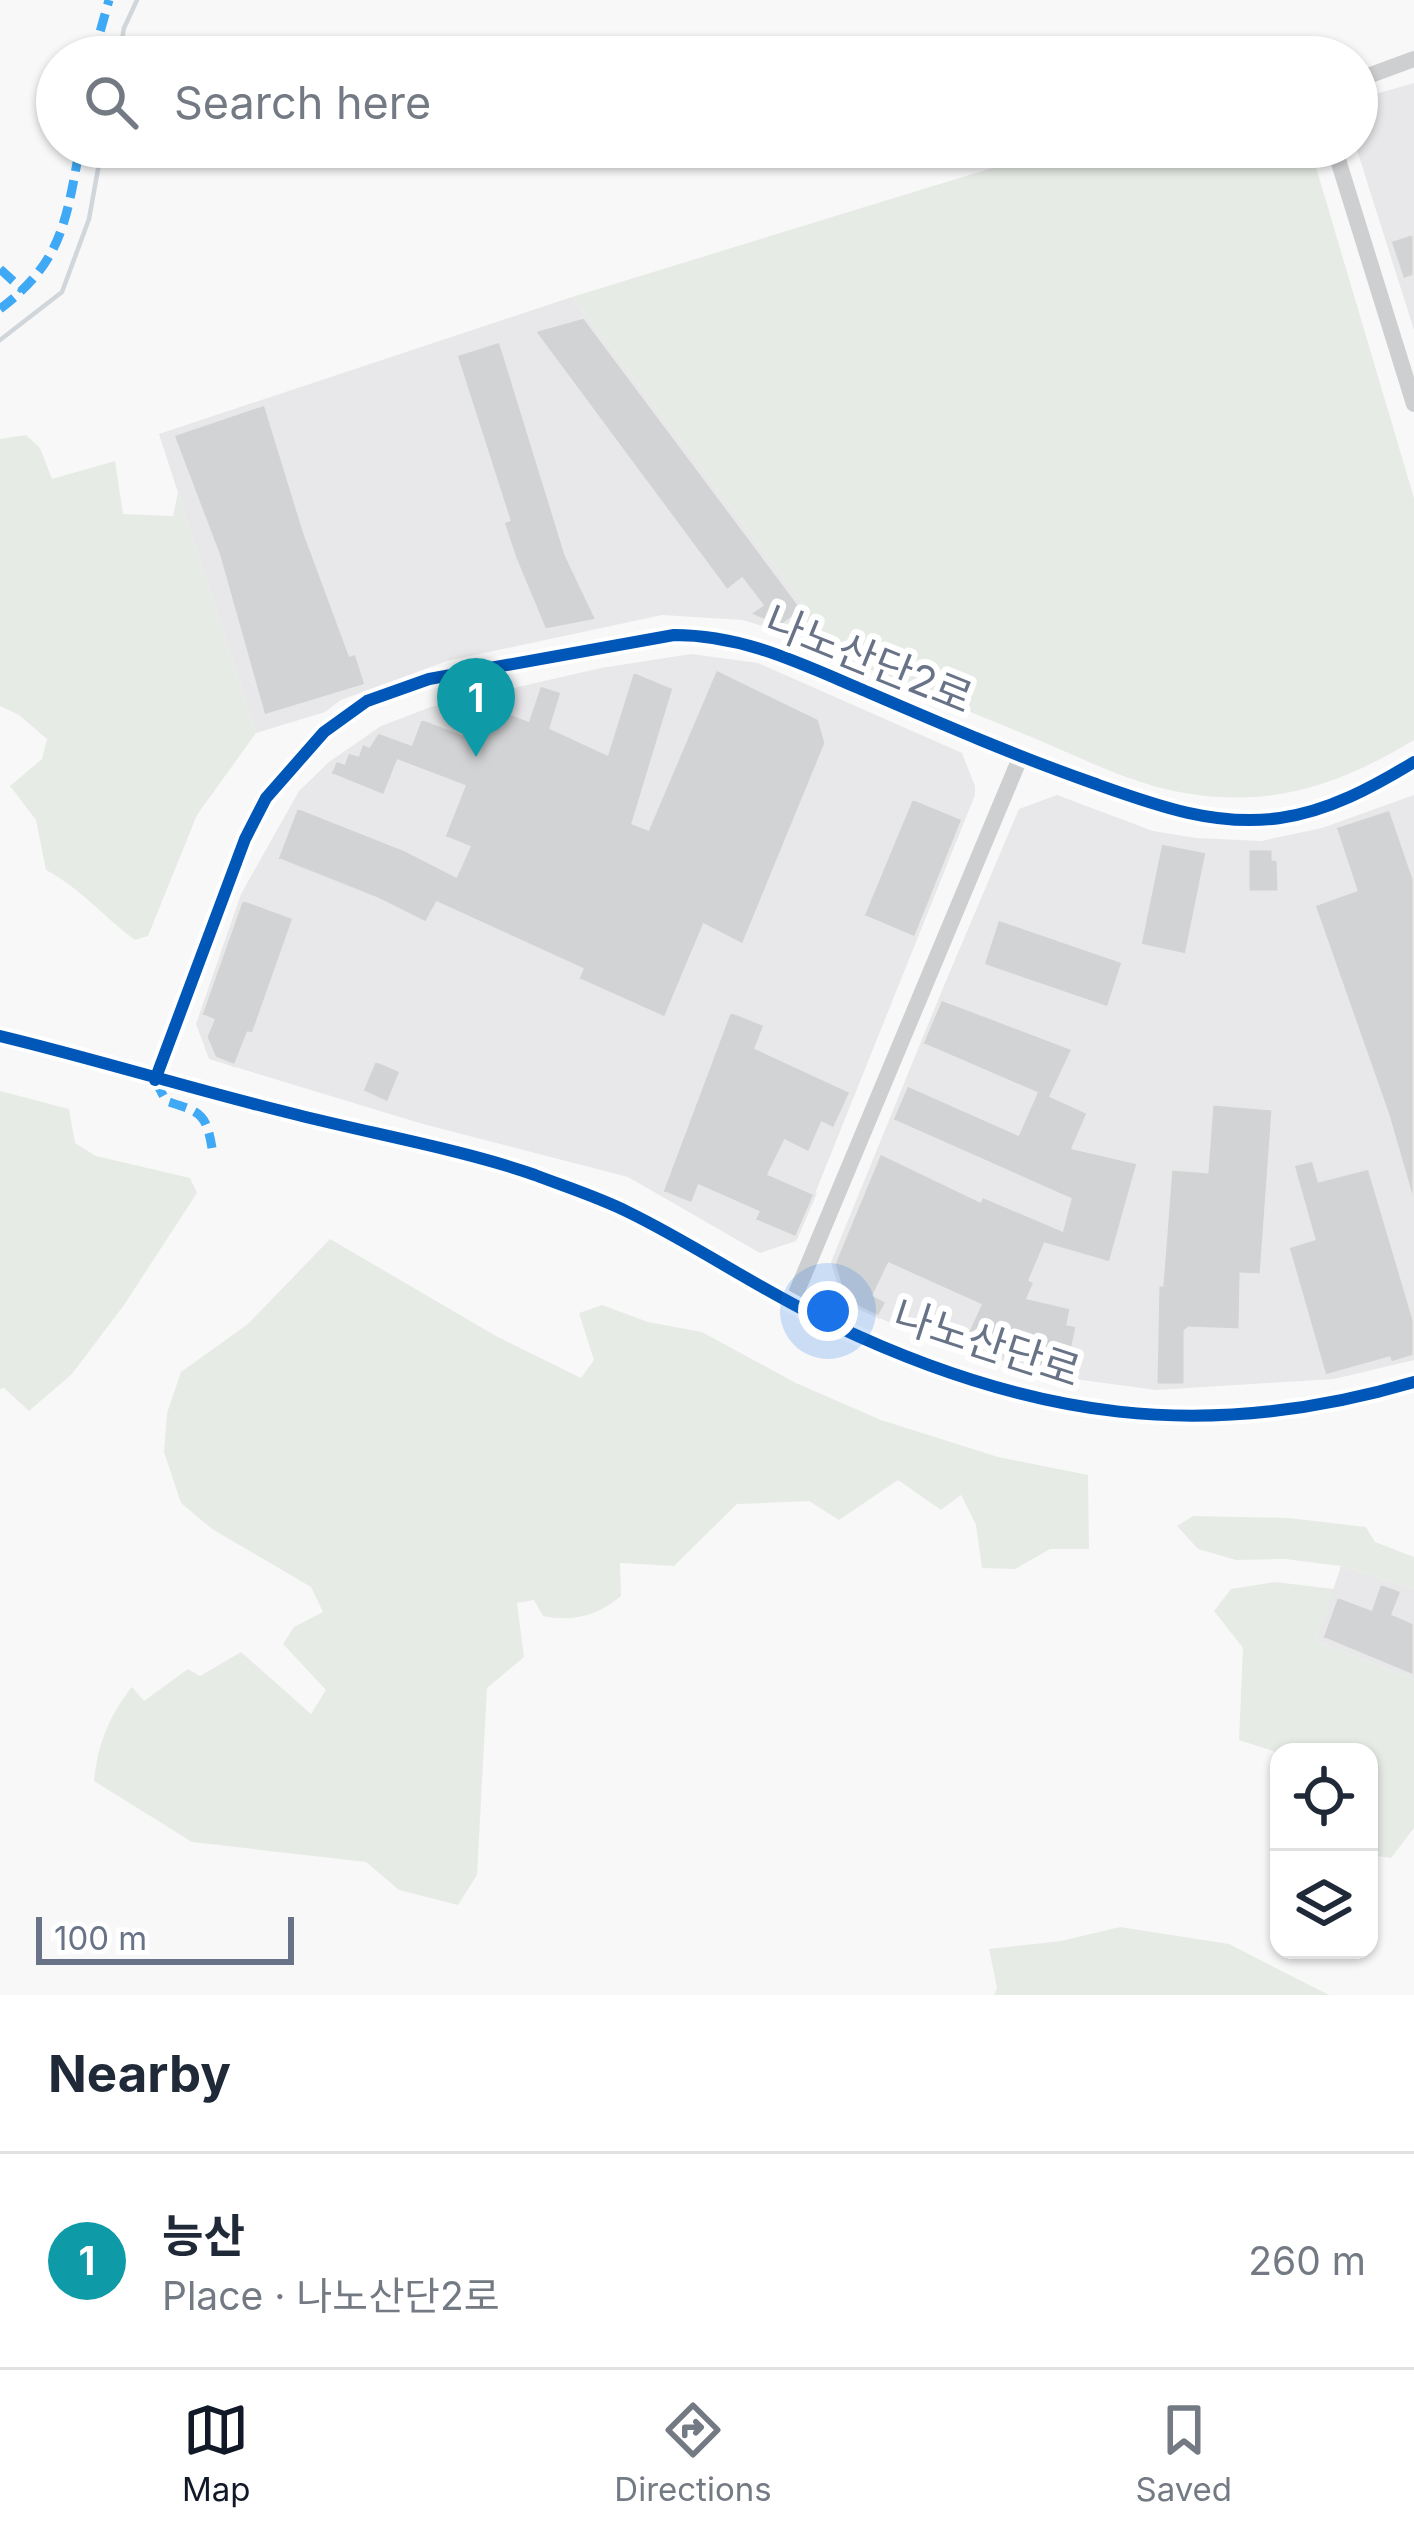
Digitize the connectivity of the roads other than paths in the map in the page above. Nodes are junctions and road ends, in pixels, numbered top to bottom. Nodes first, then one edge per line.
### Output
1 (1414, 59) edge
2 (1378, 72) edge
3 (1341, 168) edge
4 (1414, 404) edge
5 (1020, 758) junction
6 (1414, 762) edge
7 (0, 1036) edge
8 (155, 1080) junction
9 (792, 1303) junction
10 (1414, 1382) edge

1 - 2 street
3 - 4 street
5 - 6 street, 나노산단2로
5 - 8 street, 나노산단2로
5 - 9 street
7 - 8 street, 나노산단로
8 - 9 street, 나노산단로
9 - 10 street, 나노산단로

